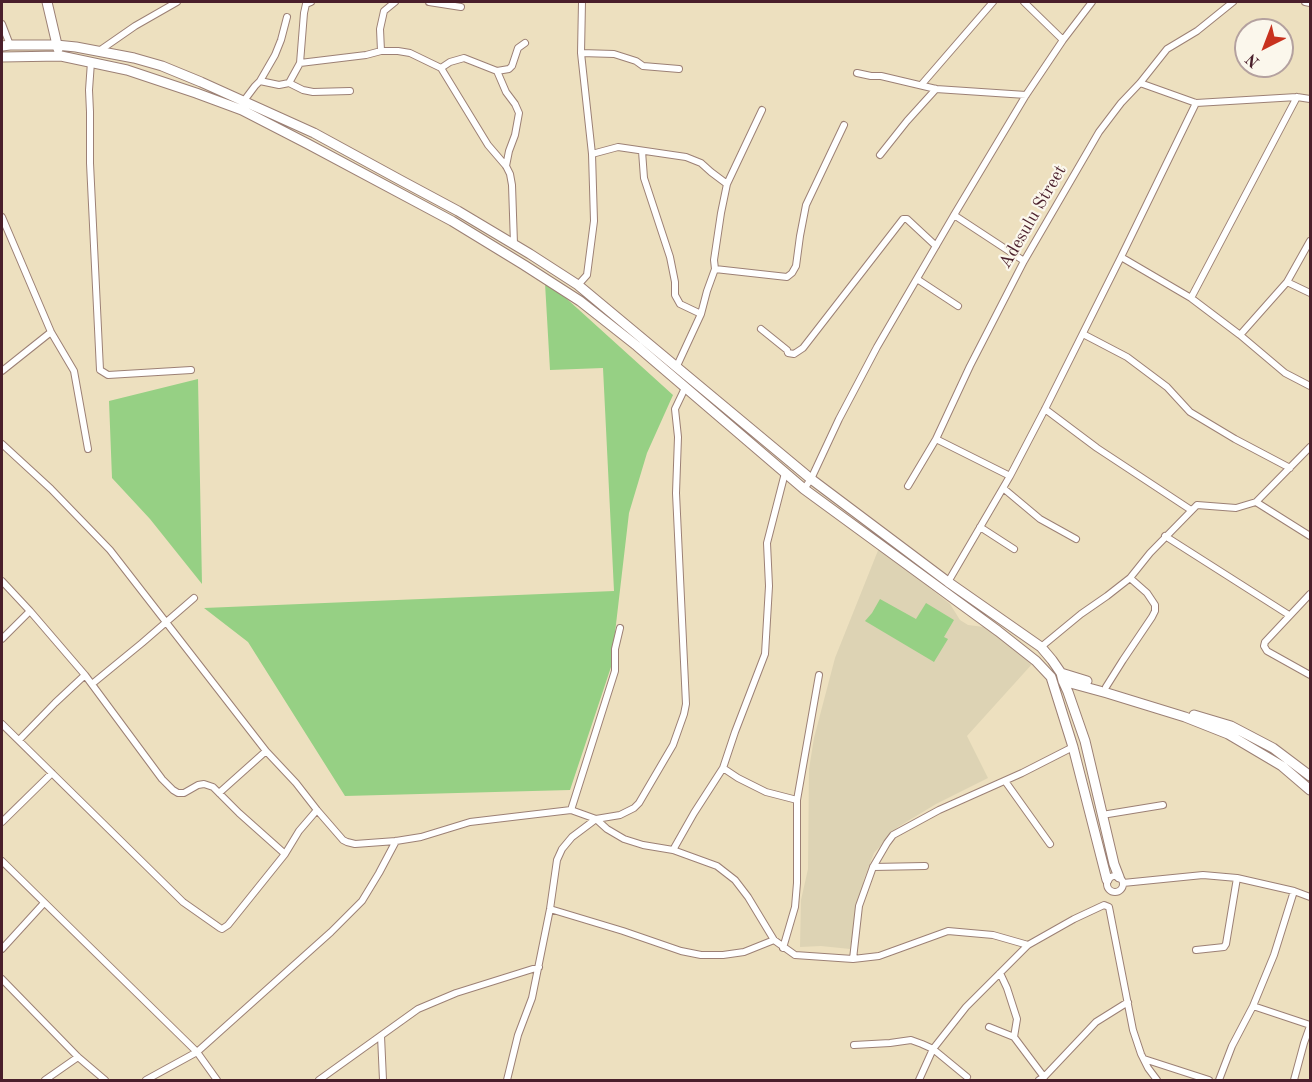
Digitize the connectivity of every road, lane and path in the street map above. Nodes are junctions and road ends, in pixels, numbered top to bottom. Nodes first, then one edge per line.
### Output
1 (47, 2) edge
2 (311, 2) edge
3 (395, 2) edge
4 (429, 2) edge
5 (582, 2) edge
6 (993, 2) edge
7 (1024, 2) edge
8 (1092, 2) edge
9 (1233, 2) edge
10 (1305, 2) edge
11 (173, 3) edge
12 (1311, 3) edge
13 (461, 6) dead end
14 (286, 17) dead end
15 (2, 24) edge
16 (1063, 40) junction
17 (525, 43) dead end
18 (6, 45) edge
19 (56, 45) junction
20 (381, 51) junction
21 (98, 52) junction
22 (581, 53) junction
23 (61, 56) junction
24 (2, 57) edge
25 (91, 62) junction
26 (300, 63) junction
27 (441, 68) junction
28 (679, 69) dead end
29 (497, 71) junction
30 (857, 73) dead end
31 (260, 81) junction
32 (289, 83) junction
33 (1140, 83) junction
34 (922, 84) junction
35 (936, 89) junction
36 (350, 91) dead end
37 (1026, 95) junction
38 (1297, 97) junction
39 (1311, 99) edge
40 (1196, 103) junction
41 (243, 105) junction
42 (762, 110) dead end
43 (844, 125) dead end
44 (642, 151) junction
45 (592, 154) junction
46 (880, 155) dead end
47 (506, 166) junction
48 (728, 184) junction
49 (954, 215) junction
50 (2, 217) edge
51 (1311, 241) edge
52 (514, 244) junction
53 (936, 246) junction
54 (1121, 257) junction
55 (1024, 261) junction
56 (715, 269) junction
57 (917, 279) junction
58 (1287, 282) junction
59 (578, 285) junction
60 (1311, 293) edge
61 (1191, 298) junction
62 (958, 306) dead end
63 (701, 314) junction
64 (761, 329) dead end
65 (51, 332) junction
66 (1083, 334) junction
67 (1240, 335) junction
68 (676, 368) junction
69 (191, 370) dead end
70 (2, 371) edge
71 (1311, 386) edge
72 (685, 388) junction
73 (1045, 409) junction
74 (936, 439) junction
75 (2, 444) edge
76 (1311, 447) edge
77 (88, 449) dead end
78 (1290, 468) junction
79 (784, 473) junction
80 (1010, 476) junction
81 (811, 479) junction
82 (908, 486) dead end
83 (1003, 488) junction
84 (804, 489) junction
85 (1256, 502) junction
86 (1191, 510) junction
87 (980, 528) junction
88 (1165, 536) junction
89 (1311, 536) edge
90 (1076, 540) dead end
91 (1014, 549) dead end
92 (1130, 578) junction
93 (2, 581) edge
94 (948, 582) junction
95 (1311, 594) edge
96 (194, 598) dead end
97 (30, 610) junction
98 (1289, 615) junction
99 (166, 622) junction
100 (620, 628) dead end
101 (2, 639) edge
102 (1041, 647) junction
103 (86, 675) junction
104 (819, 675) dead end
105 (1311, 675) edge
106 (1062, 677) junction
107 (92, 684) junction
108 (1106, 687) junction
109 (2, 724) edge
110 (19, 740) junction
111 (1073, 747) junction
112 (266, 751) junction
113 (723, 768) junction
114 (52, 773) junction
115 (1311, 776) edge
116 (1005, 781) junction
117 (1311, 790) edge
118 (219, 793) junction
119 (797, 800) junction
120 (1163, 805) dead end
121 (317, 810) junction
122 (571, 810) junction
123 (1102, 815) junction
124 (596, 819) junction
125 (2, 822) edge
126 (396, 840) junction
127 (1050, 843) dead end
128 (673, 850) junction
129 (285, 854) junction
130 (2, 861) edge
131 (925, 866) dead end
132 (873, 867) junction
133 (1237, 878) junction
134 (1107, 880) junction
135 (1121, 880) junction
136 (1294, 891) junction
137 (1112, 892) junction
138 (1311, 897) edge
139 (44, 903) junction
140 (1107, 905) junction
141 (550, 909) junction
142 (774, 940) junction
143 (1028, 945) junction
144 (783, 948) junction
145 (2, 949) edge
146 (1196, 950) dead end
147 (854, 959) junction
148 (539, 967) junction
149 (1000, 973) junction
150 (2, 979) edge
151 (1128, 1002) junction
152 (1253, 1005) junction
153 (1311, 1026) edge
154 (989, 1027) dead end
155 (381, 1036) junction
156 (1014, 1037) junction
157 (854, 1045) dead end
158 (933, 1049) junction
159 (197, 1052) junction
160 (78, 1057) junction
161 (1144, 1059) junction
162 (968, 1077) dead end
163 (1041, 1079) edge
164 (45, 1080) edge
165 (105, 1080) edge
166 (146, 1080) edge
167 (217, 1080) edge
168 (319, 1080) edge
169 (383, 1080) edge
170 (507, 1080) edge
171 (919, 1080) edge
172 (1157, 1080) edge
173 (1209, 1080) edge
174 (1219, 1080) edge
175 (1294, 1080) edge

1 - 19 street
2 - 26 street
3 - 20 street
4 - 13 street
5 - 22 street
6 - 34 street
7 - 16 street
8 - 16 street
9 - 33 street, Adesulu Street
10 - 12 street
11 - 21 street
14 - 31 street
15 - 18 street
16 - 37 street
17 - 29 street
18 - 19 street
19 - 21 street
19 - 23 street
20 - 26 street
20 - 27 street
21 - 41 street
22 - 28 street
22 - 45 street
23 - 24 street
23 - 25 street
25 - 41 street
25 - 69 street
26 - 32 street
27 - 29 street
27 - 47 street
29 - 47 street
30 - 34 street
31 - 32 street
31 - 41 street
32 - 36 street
33 - 40 street
33 - 55 street, Adesulu Street
34 - 35 street
35 - 37 street
35 - 46 street
37 - 49 street
38 - 39 street
38 - 40 street
38 - 61 street
40 - 54 street
41 - 52 street
41 - 72 street
42 - 48 street
43 - 56 street
44 - 45 street
44 - 48 street
44 - 63 street
45 - 59 street
47 - 52 street
48 - 56 street
49 - 53 street
49 - 55 street
50 - 65 street
51 - 58 street
52 - 59 street
53 - 57 street
53 - 64 street
54 - 61 street
54 - 66 street
55 - 74 street, Adesulu Street
56 - 63 street
57 - 62 street
57 - 81 street
58 - 60 street
58 - 67 street
59 - 68 street
61 - 67 street
63 - 68 street
65 - 70 street
65 - 77 street
66 - 73 street
66 - 78 street
67 - 71 street
68 - 81 street
72 - 79 street
72 - 124 street
73 - 80 street
73 - 86 street
74 - 80 street
74 - 82 street, Adesulu Street
75 - 99 street
76 - 78 street
78 - 85 street
79 - 84 street
79 - 113 street
80 - 83 street
81 - 84 street
81 - 94 street
83 - 87 street
83 - 90 street
84 - 111 street
85 - 86 street
85 - 89 street
86 - 88 street
87 - 91 street
87 - 94 street
88 - 92 street
88 - 98 street
92 - 102 street
92 - 108 street
93 - 97 street
94 - 102 street
95 - 98 street
96 - 99 street
97 - 101 street
97 - 103 street
98 - 105 street
99 - 107 street
99 - 112 street
100 - 122 street
102 - 106 street
103 - 107 street
103 - 110 street
104 - 119 street
106 - 108 street
106 - 117 street
106 - 123 street
107 - 118 street
108 - 115 street
109 - 110 street
110 - 114 street
111 - 116 street
111 - 134 street
112 - 118 street
112 - 121 street
113 - 119 street
113 - 128 street
114 - 125 street
114 - 129 street
116 - 127 street
116 - 132 street
118 - 129 street
119 - 144 street
120 - 123 street
121 - 126 street
121 - 129 street
122 - 124 street
122 - 126 street
123 - 135 street
124 - 128 street
124 - 141 street
126 - 159 street
128 - 142 street
130 - 139 street
131 - 132 street
132 - 147 street
133 - 135 street
133 - 136 street
133 - 146 street
134 - 135 street
134 - 137 street
135 - 137 street
136 - 138 street
136 - 152 street
137 - 140 street
139 - 145 street
139 - 159 street
140 - 143 street
140 - 151 street
141 - 142 street
141 - 148 street
142 - 144 street
143 - 147 street
143 - 149 street
144 - 147 street
148 - 155 street
148 - 170 street
149 - 156 street
149 - 158 street
150 - 160 street
151 - 161 street
151 - 163 street
152 - 153 street
152 - 174 street
153 - 175 street
154 - 156 street
155 - 168 street
155 - 169 street
156 - 163 street
157 - 158 street
158 - 162 street
158 - 171 street
159 - 166 street
159 - 167 street
160 - 164 street
160 - 165 street
161 - 172 street
161 - 173 street

